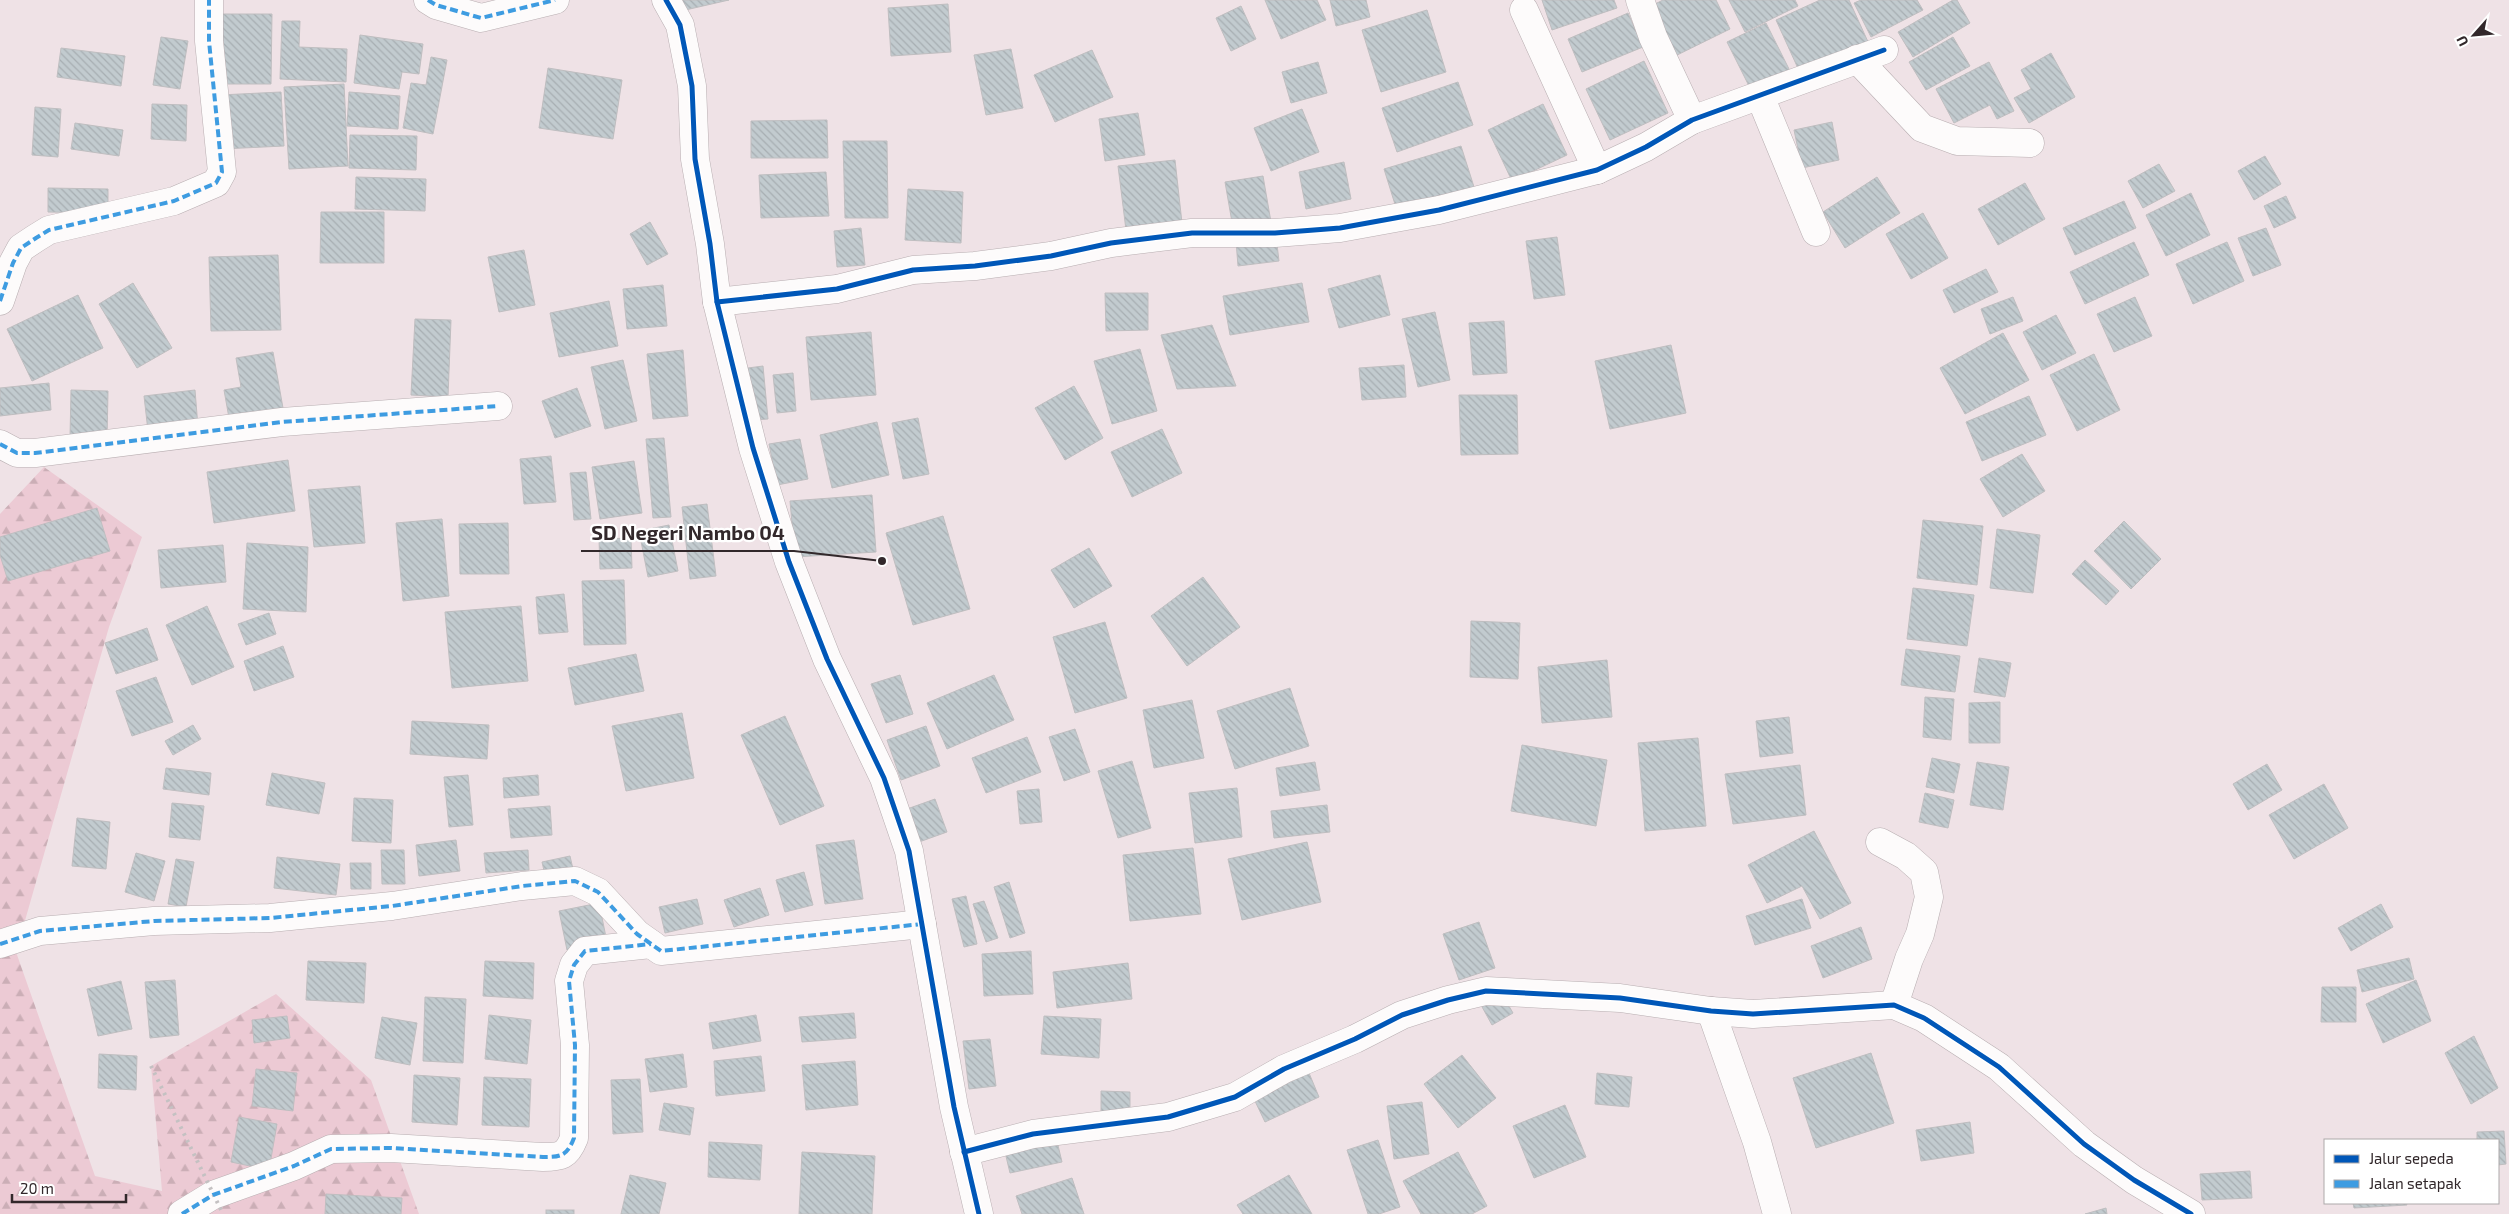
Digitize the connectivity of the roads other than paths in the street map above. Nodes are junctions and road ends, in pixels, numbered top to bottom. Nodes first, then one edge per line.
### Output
1 (209, 0) edge
2 (428, 0) edge
3 (555, 0) edge
4 (666, 0) edge
5 (1640, 0) edge
6 (1524, 10) dead end
7 (1884, 50) dead end
8 (1857, 59) junction
9 (1760, 96) junction
10 (1692, 120) junction
11 (2030, 143) dead end
12 (1597, 170) junction
13 (1816, 232) dead end
14 (0, 301) edge
15 (717, 302) junction
16 (498, 406) dead end
17 (0, 444) edge
18 (1880, 842) dead end
19 (922, 924) junction
20 (0, 944) edge
21 (652, 944) junction
22 (1894, 1006) junction
23 (1711, 1010) junction
24 (964, 1152) junction
25 (182, 1214) edge
26 (979, 1214) edge
27 (1777, 1214) edge
28 (2191, 1214) edge

1 - 14 street
2 - 3 street
4 - 15 street
5 - 10 street
6 - 12 street
7 - 8 street
8 - 9 street
8 - 11 street
9 - 10 street
9 - 13 street
10 - 12 street
12 - 15 street
15 - 19 street
16 - 17 street
18 - 22 street
19 - 21 street
19 - 24 street
20 - 21 street
21 - 25 street
22 - 23 street
22 - 28 street
23 - 24 street
23 - 27 street
24 - 26 street

